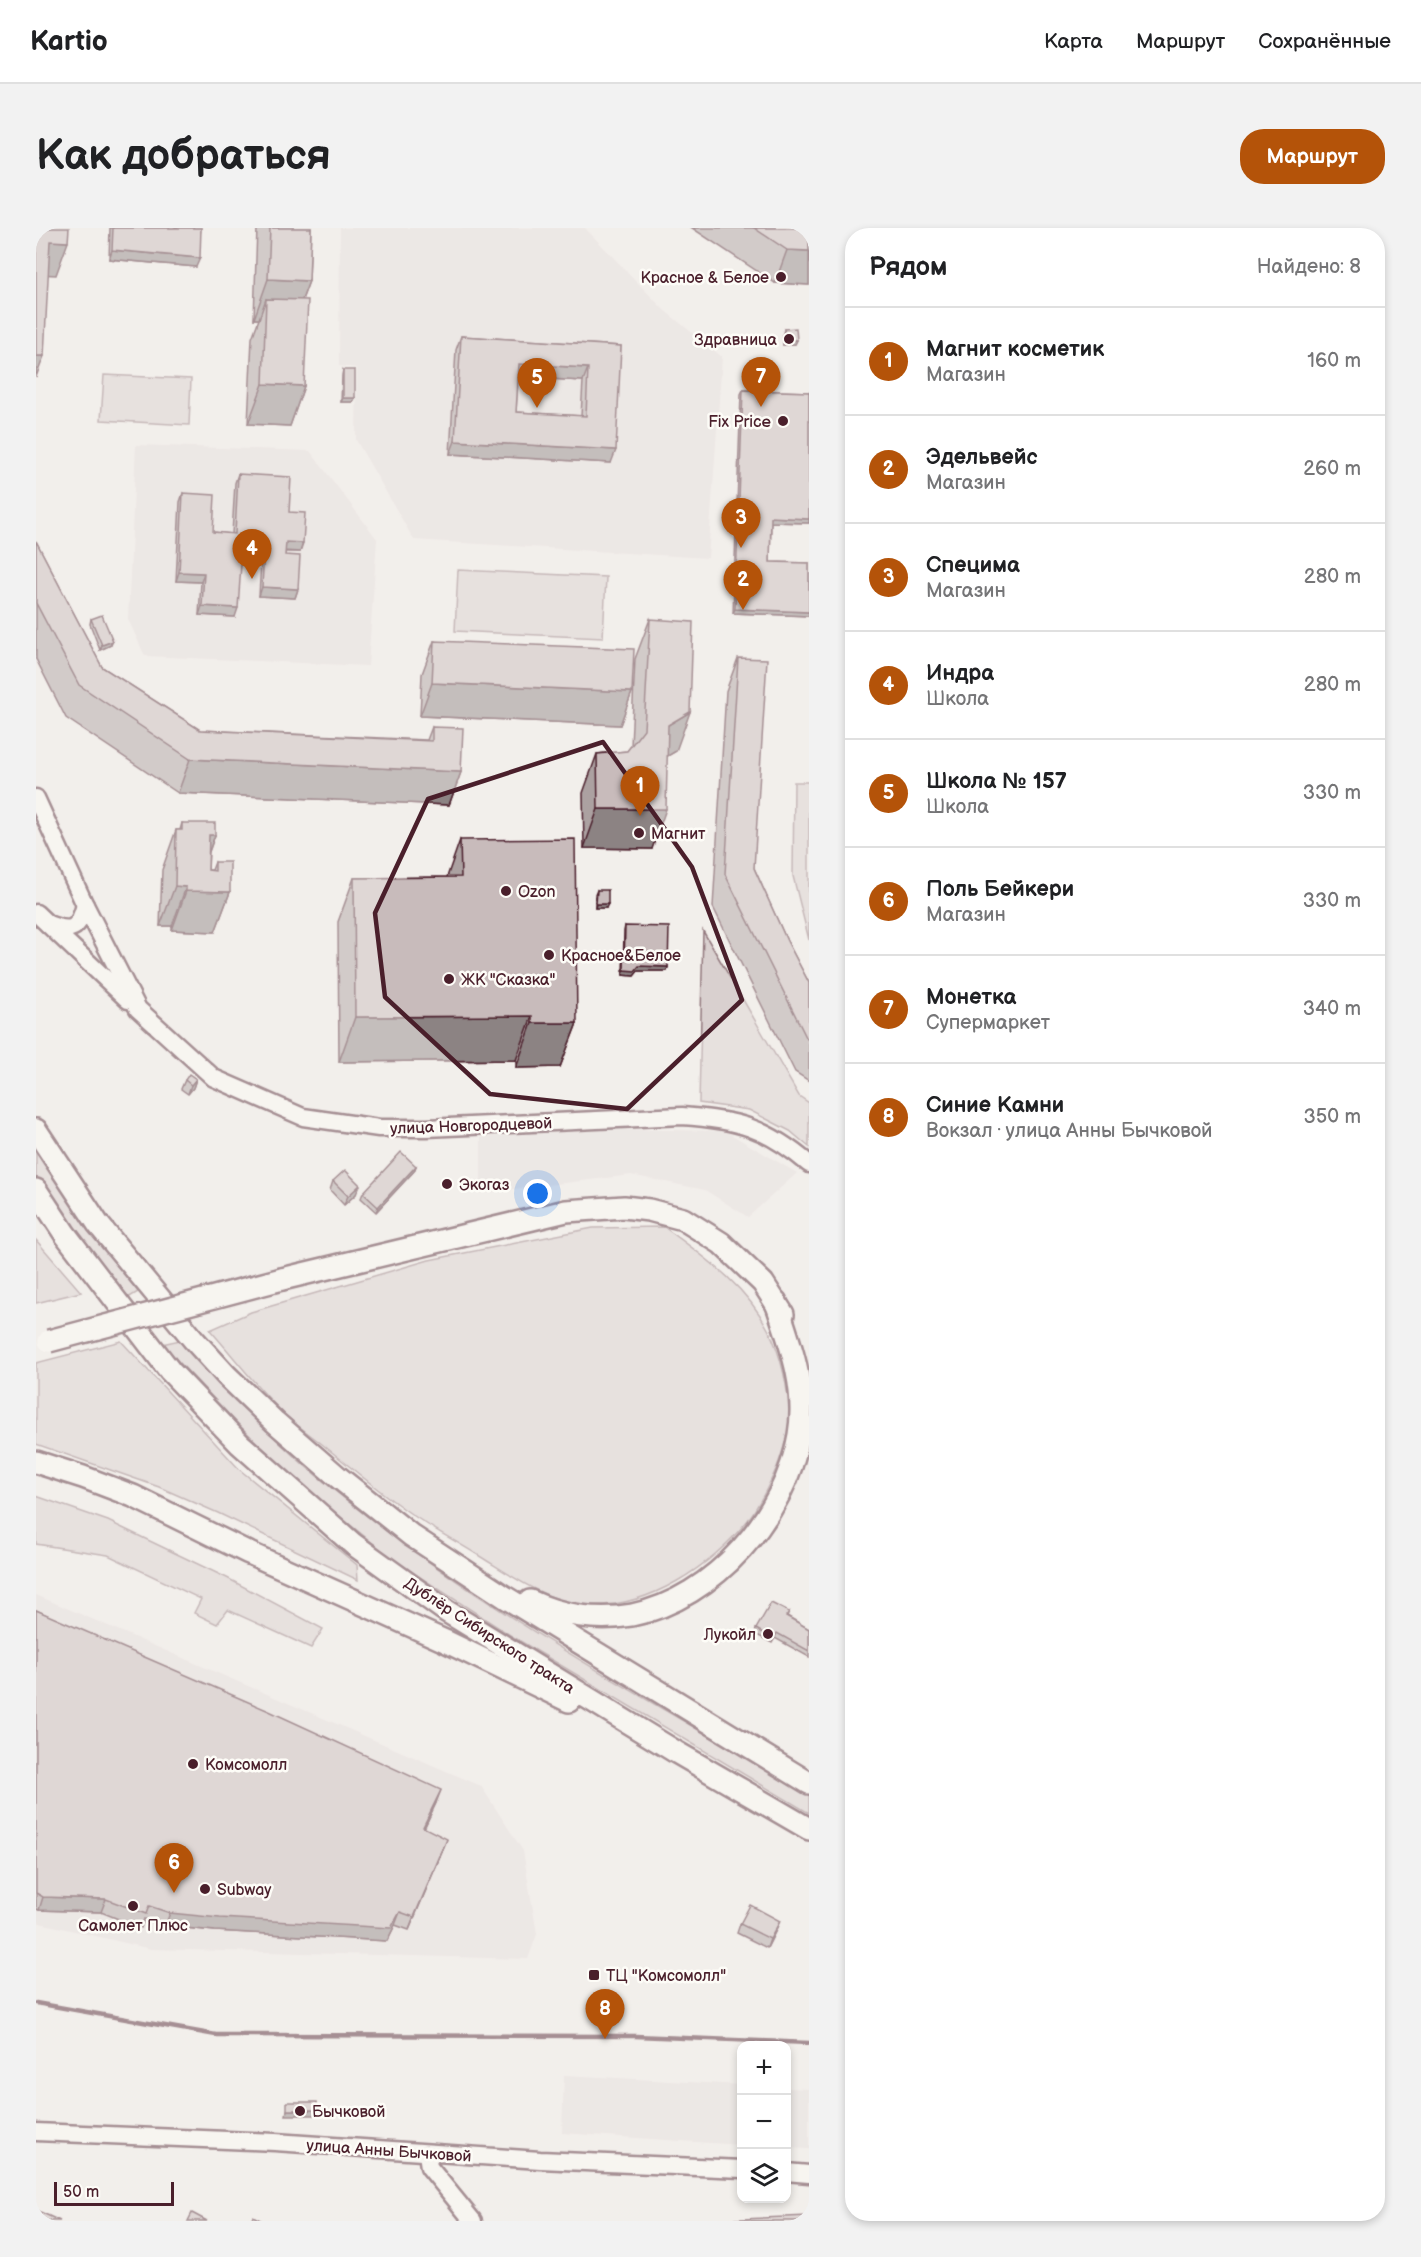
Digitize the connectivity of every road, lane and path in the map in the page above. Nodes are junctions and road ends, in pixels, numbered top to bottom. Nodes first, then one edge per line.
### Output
1 (36, 798) edge
2 (85, 905) junction
3 (41, 918) edge
4 (138, 1009) junction
5 (36, 1130) edge
6 (809, 1164) edge
7 (36, 1190) edge
8 (776, 1302) junction
9 (40, 1343) edge
10 (809, 1362) edge
11 (36, 1462) edge
12 (338, 1477) junction
13 (676, 1752) junction
14 (809, 1783) edge
15 (809, 1829) edge
16 (36, 2132) edge
17 (427, 2153) junction
18 (737, 2169) edge
19 (791, 2172) edge
20 (809, 2174) edge
21 (473, 2221) edge

1 - 2 street, улица Новгородцевой
2 - 3 street
2 - 4 street, улица Новгородцевой
3 - 4 street
4 - 6 street, улица Новгородцевой
5 - 12 main road
7 - 13 main road, Дублёр Сибирского тракта
8 - 9 main road, bridge
8 - 10 main road
8 - 12 main road
11 - 13 main road
12 - 14 main road
13 - 15 main road, Дублёр Сибирского тракта
16 - 17 street, улица Анны Бычковой
17 - 18 street, улица Анны Бычковой
17 - 21 street
19 - 20 street

